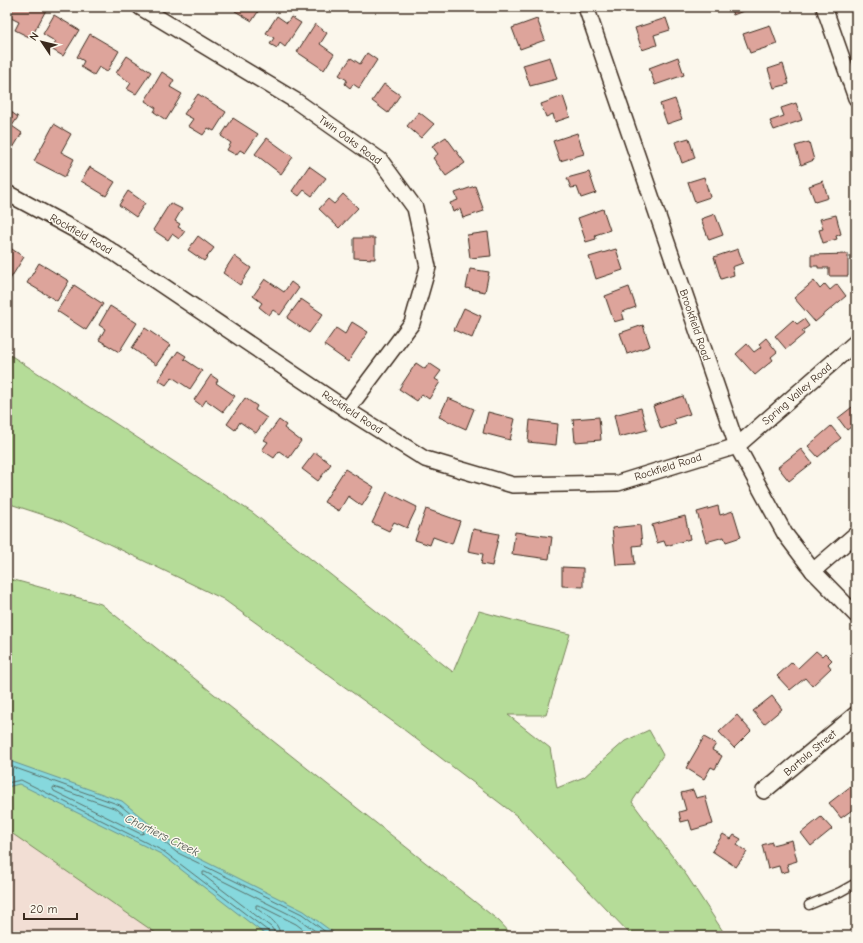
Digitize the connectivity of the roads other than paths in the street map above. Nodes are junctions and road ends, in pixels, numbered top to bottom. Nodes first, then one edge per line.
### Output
1 (140, 7) edge
2 (586, 7) edge
3 (824, 7) edge
4 (856, 98) edge
5 (7, 193) edge
6 (856, 342) edge
7 (347, 410) junction
8 (737, 446) junction
9 (856, 534) edge
10 (813, 571) junction
11 (856, 616) edge
12 (856, 714) edge
13 (764, 791) dead end
14 (856, 883) edge
15 (809, 905) dead end

1 - 7 street, Twin Oaks Road
2 - 8 street, Brookfield Road
3 - 4 street
5 - 7 street, Rockfield Road
6 - 8 street, Spring Valley Road
7 - 8 street, Rockfield Road
8 - 10 street, Brookfield Road
9 - 10 street
10 - 11 street, Brookfield Road
12 - 13 street, Bartola Street
14 - 15 lane

